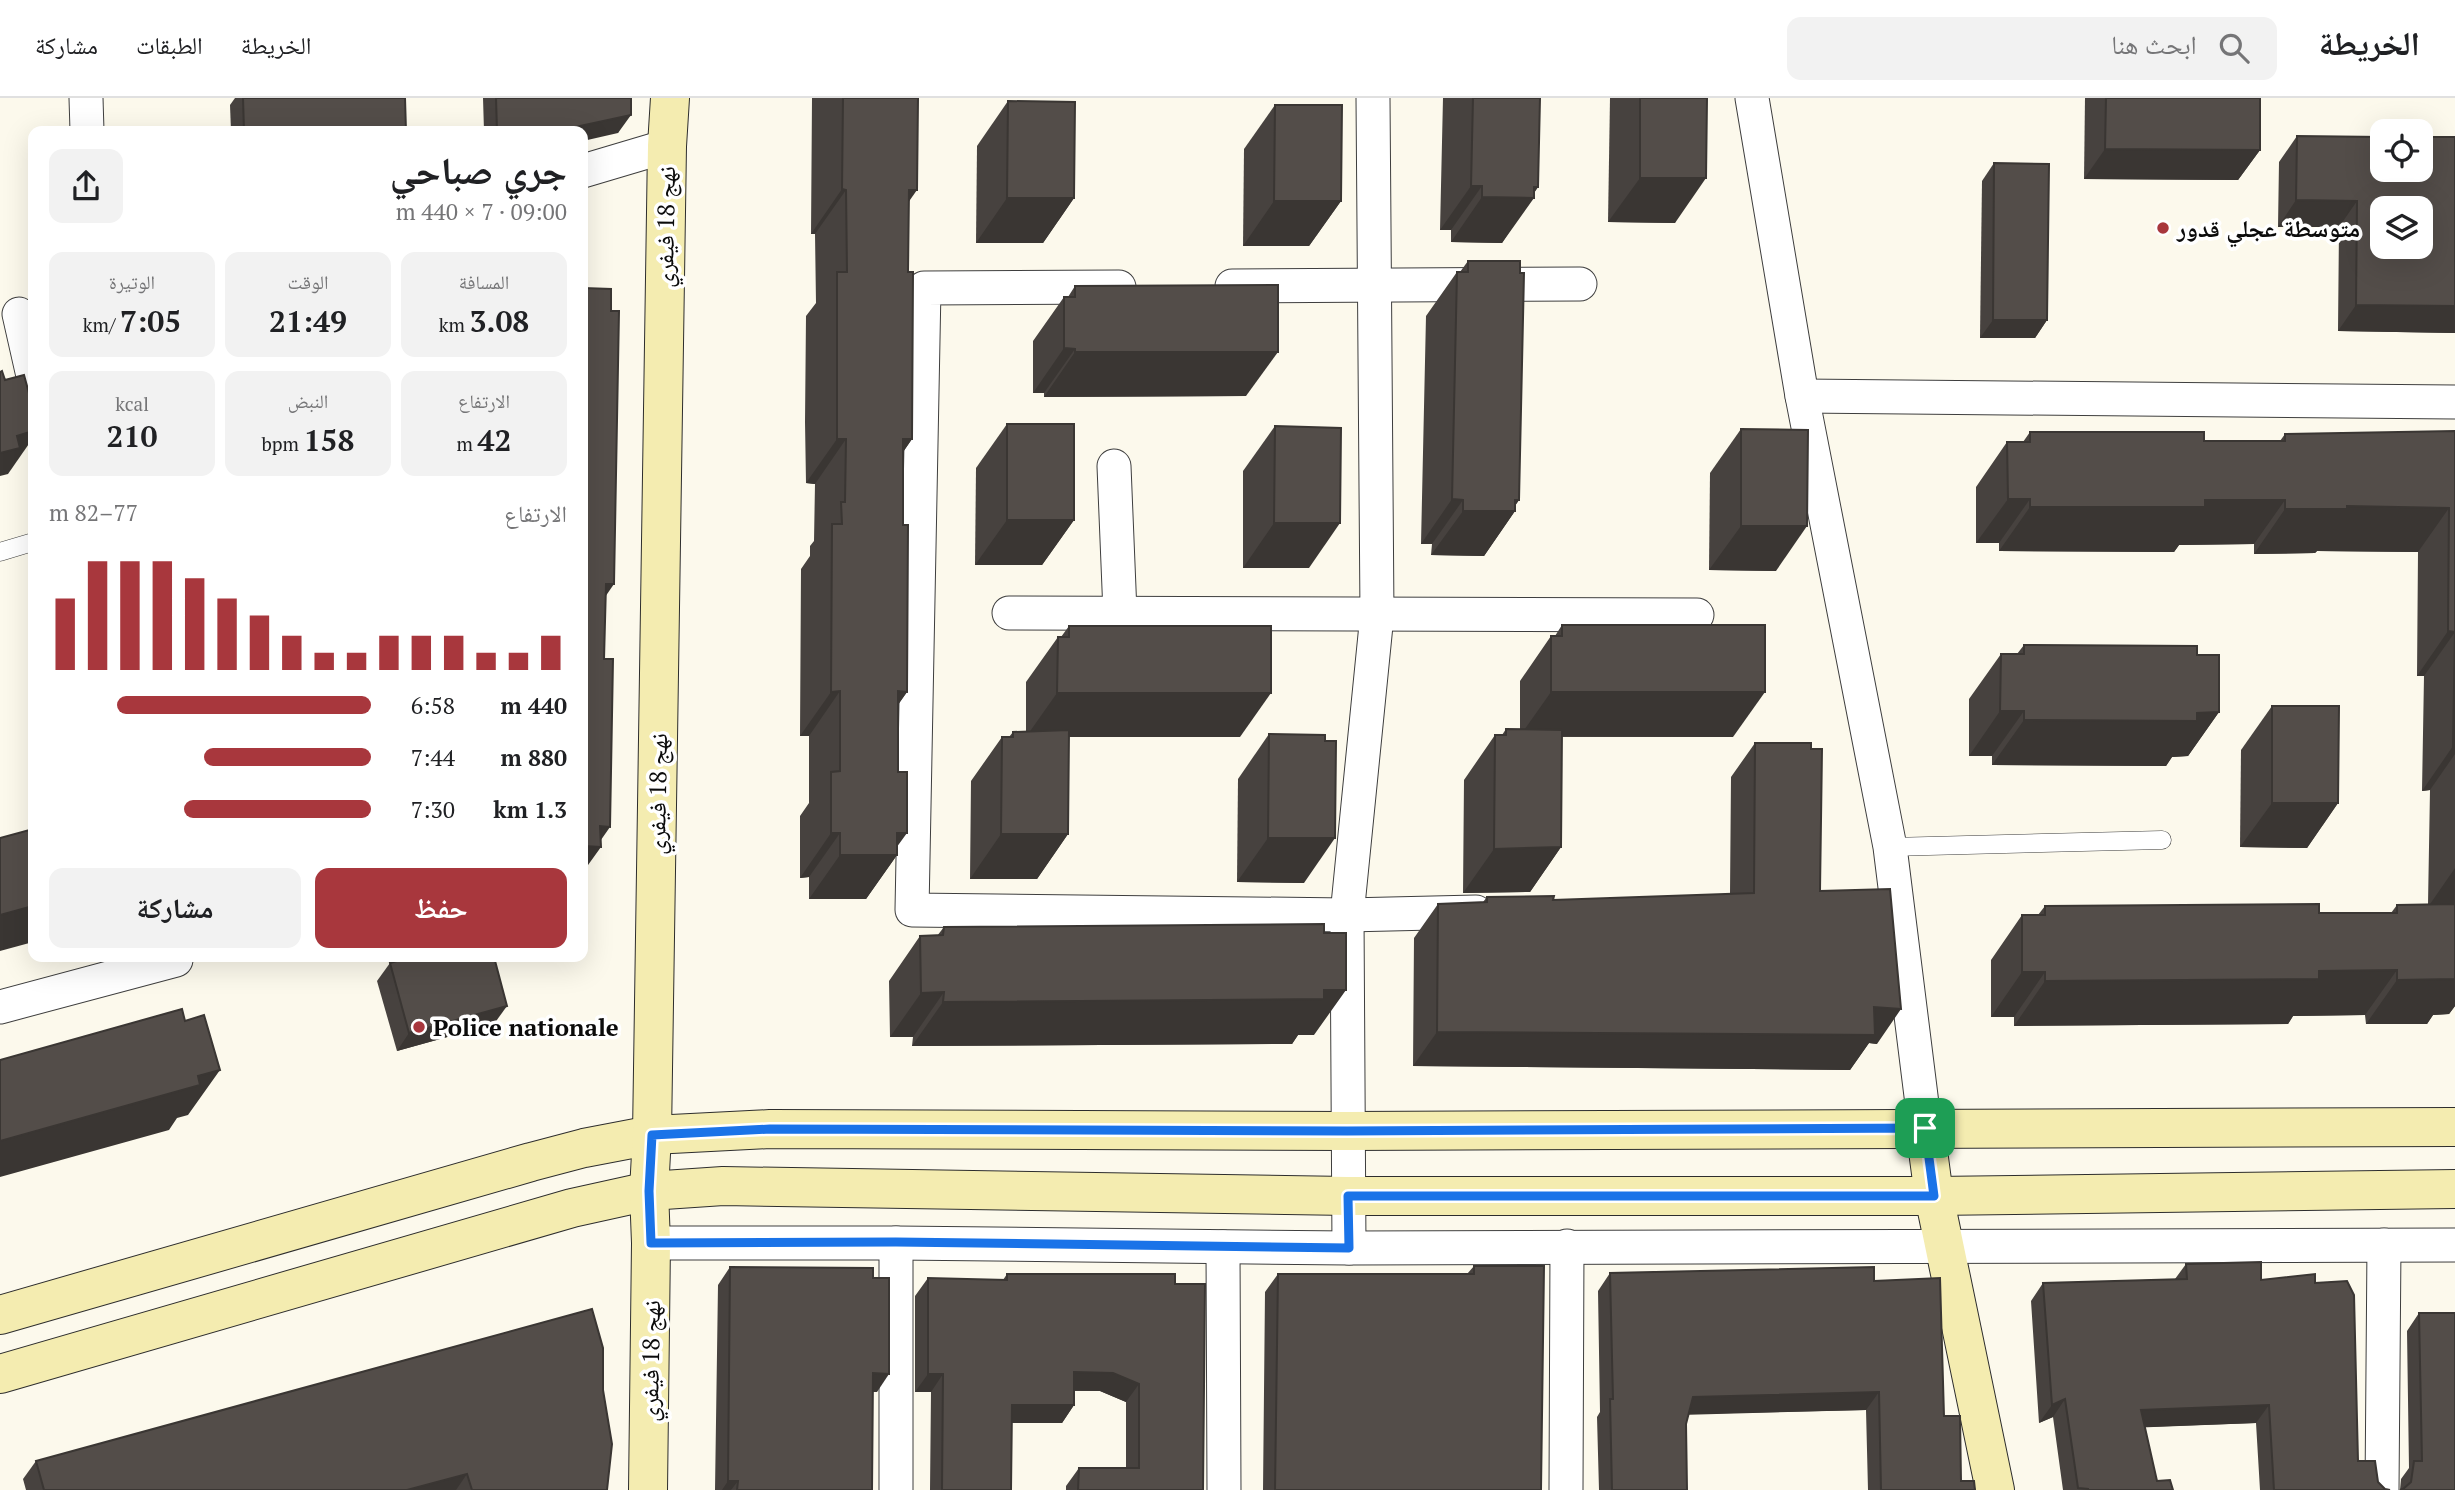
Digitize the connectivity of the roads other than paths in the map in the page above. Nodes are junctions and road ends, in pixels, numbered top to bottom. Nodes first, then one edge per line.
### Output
1 (86, 98) edge
2 (670, 98) edge
3 (1373, 98) edge
4 (1752, 98) edge
5 (87, 126) edge
6 (667, 146) junction
7 (588, 170) edge
8 (1580, 284) dead end
9 (1374, 285) junction
10 (1197, 286) edge
11 (1156, 287) edge
12 (18, 314) edge
13 (28, 355) edge
14 (1802, 396) junction
15 (2455, 402) edge
16 (1114, 466) dead end
17 (28, 544) edge
18 (0, 552) edge
19 (1009, 613) dead end
20 (1120, 613) junction
21 (1377, 615) junction
22 (1697, 615) dead end
23 (2162, 840) dead end
24 (1890, 846) junction
25 (1512, 911) edge
26 (1347, 915) junction
27 (169, 962) edge
28 (0, 1007) edge
29 (2455, 1127) edge
30 (1925, 1128) junction
31 (1347, 1131) junction
32 (652, 1135) junction
33 (2455, 1189) edge
34 (649, 1191) junction
35 (1348, 1196) junction
36 (1934, 1196) junction
37 (896, 1242) junction
38 (651, 1243) junction
39 (2384, 1245) junction
40 (2455, 1245) edge
41 (1567, 1246) junction
42 (1945, 1246) junction
43 (1223, 1247) junction
44 (1349, 1248) junction
45 (0, 1315) edge
46 (0, 1374) edge
47 (648, 1490) edge
48 (896, 1490) edge
49 (1224, 1490) edge
50 (1566, 1490) edge
51 (1996, 1490) edge
52 (2382, 1490) edge

1 - 5 street
2 - 6 main road, نهج 18 فيفري
3 - 9 street
4 - 14 street
6 - 7 street
6 - 32 main road, نهج 18 فيفري
8 - 9 street
9 - 10 street
9 - 21 street
11 - 26 street
12 - 13 street
14 - 15 street
14 - 24 street
16 - 20 street
17 - 18 lane
19 - 20 street
20 - 21 street
21 - 22 street
21 - 26 street
23 - 24 lane
24 - 30 street
25 - 26 street
26 - 31 street
27 - 28 street
29 - 30 main road
30 - 31 main road
30 - 36 main road
31 - 32 main road
31 - 35 street
32 - 34 main road, نهج 18 فيفري
32 - 45 main road
33 - 36 main road
34 - 35 main road
34 - 38 main road, نهج 18 فيفري
34 - 46 main road
35 - 36 main road
35 - 44 street
36 - 42 main road
37 - 38 street
37 - 43 street
37 - 48 street
38 - 47 main road, نهج 18 فيفري
39 - 40 street
39 - 42 street
39 - 52 street
41 - 42 street
41 - 44 street
41 - 50 street
42 - 51 main road
43 - 44 street
43 - 49 street

